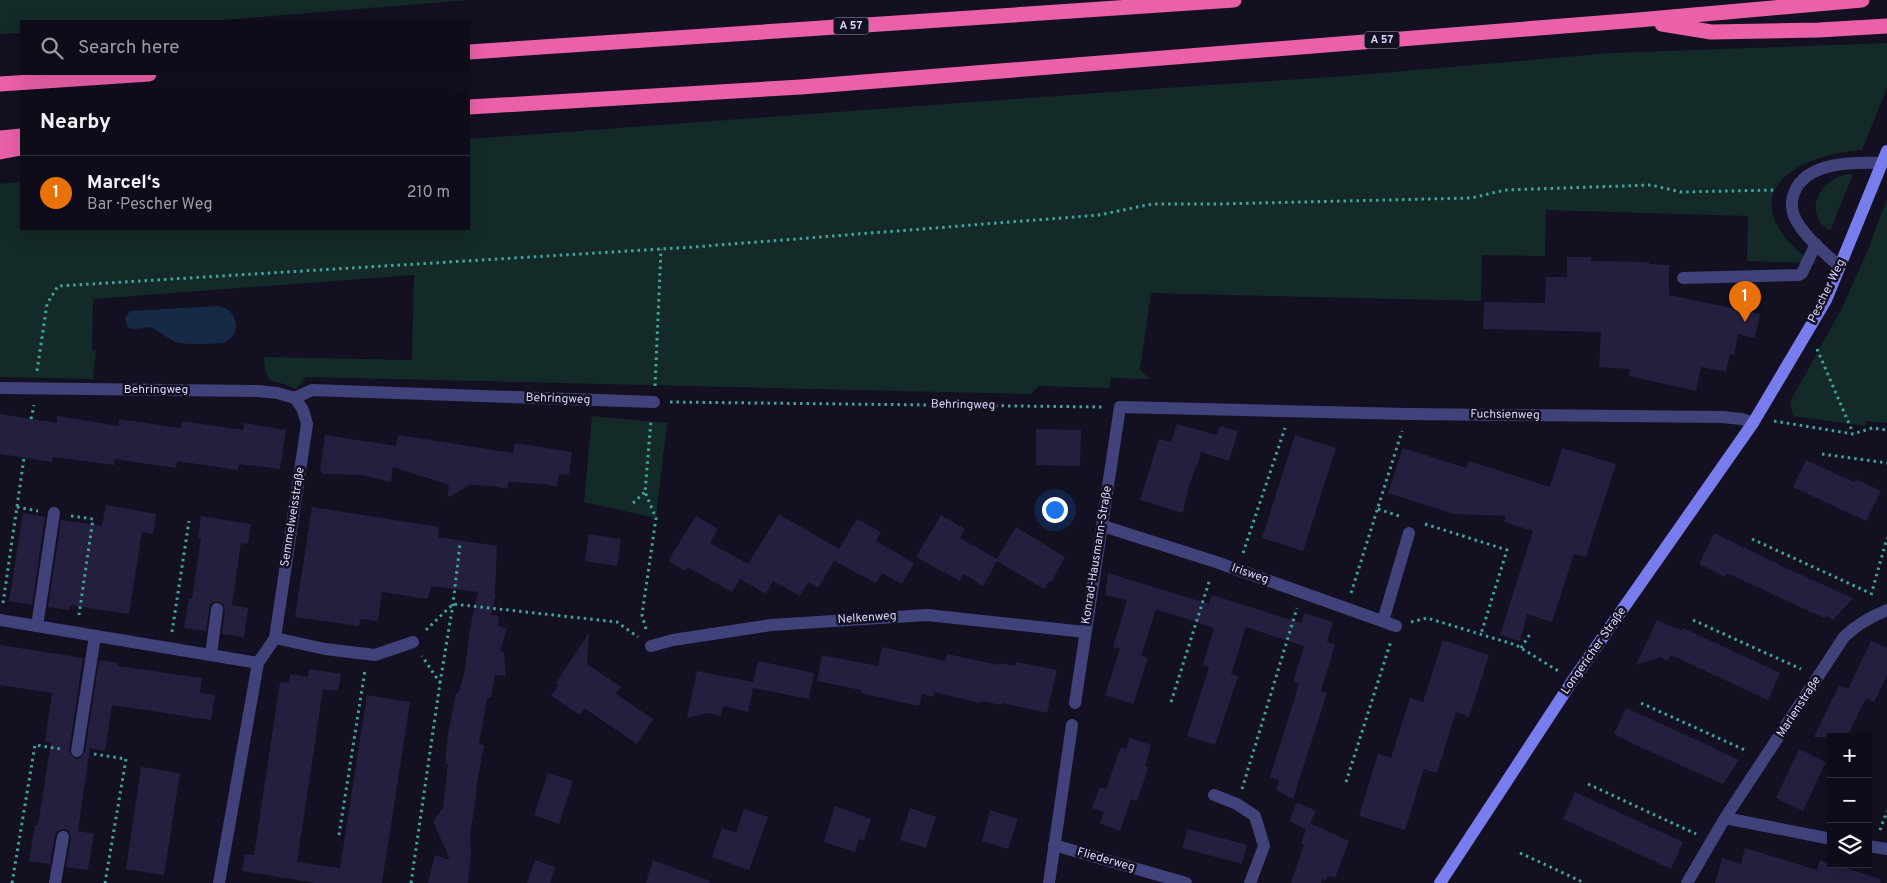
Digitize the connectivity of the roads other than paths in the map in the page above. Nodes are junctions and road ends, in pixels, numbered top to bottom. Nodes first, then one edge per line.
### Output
1 (1234, 0) edge
2 (1862, 0) edge
3 (1638, 20) junction
4 (1882, 26) edge
5 (470, 52) edge
6 (134, 75) edge
7 (0, 84) edge
8 (470, 107) edge
9 (20, 136) edge
10 (0, 138) edge
11 (20, 148) edge
12 (0, 152) edge
13 (1885, 157) edge
14 (1816, 244) junction
15 (1840, 267) junction
16 (1683, 278) dead end
17 (0, 388) edge
18 (654, 397) road end
19 (295, 398) junction
20 (1120, 407) joint
21 (1753, 423) junction
22 (54, 514) road end
23 (1103, 526) junction
24 (1409, 533) dead end
25 (217, 610) dead end
26 (1887, 610) edge
27 (0, 620) edge
28 (1383, 621) junction
29 (37, 626) junction
30 (1396, 626) road end
31 (1085, 632) junction
32 (94, 636) junction
33 (275, 638) junction
34 (413, 642) road end
35 (650, 646) road end
36 (211, 655) junction
37 (258, 663) junction
38 (1075, 703) dead end
39 (1072, 725) dead end
40 (77, 751) road end
41 (1214, 796) dead end
42 (1725, 818) junction
43 (63, 837) dead end
44 (1827, 838) edge
45 (1054, 845) junction
46 (1872, 847) edge
47 (1887, 849) edge
48 (55, 883) edge
49 (219, 883) edge
50 (1049, 883) edge
51 (1186, 883) edge
52 (1250, 883) edge
53 (1440, 883) edge
54 (1687, 883) edge

1 - 5 highway, A 57
2 - 3 highway, A 57
3 - 4 highway
3 - 8 highway, A 57
6 - 7 highway
9 - 10 highway
11 - 12 highway
13 - 14 street
13 - 15 street, Pescher Weg
14 - 15 street
14 - 16 street
15 - 21 street, Pescher Weg
17 - 19 street, Behringweg
18 - 19 street, Behringweg
19 - 33 street, Semmelweisstraße
20 - 21 street, Fuchsienweg
20 - 23 street, Konrad-Hausmann-Straße
21 - 53 street, Longericher Straße
22 - 29 street
23 - 28 street, Irisweg
23 - 31 street, Konrad-Hausmann-Straße
24 - 28 street
25 - 36 street
26 - 42 street, Marienstraße
27 - 29 street
28 - 30 street, Irisweg
29 - 32 street
31 - 35 street, Nelkenweg
31 - 38 street, Konrad-Hausmann-Straße
32 - 36 street
32 - 40 street
33 - 34 street
33 - 37 street, Semmelweisstraße
36 - 37 street
37 - 49 street, Semmelweisstraße
39 - 45 street
41 - 52 street
42 - 44 street
42 - 54 street, Marienstraße
43 - 48 street
45 - 50 street
45 - 51 street, Fliederweg
46 - 47 street

